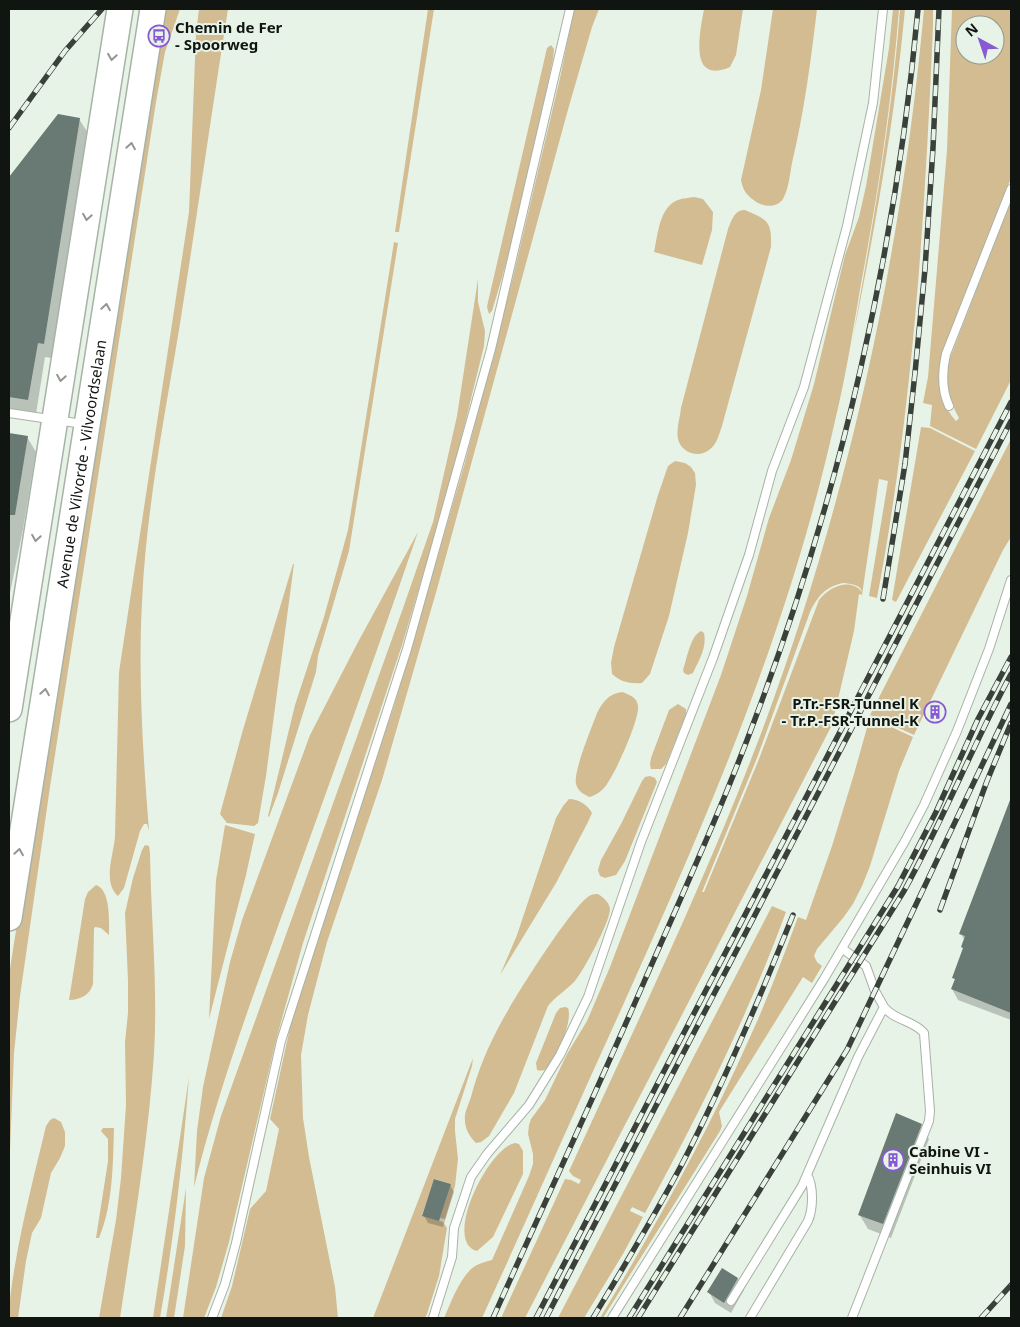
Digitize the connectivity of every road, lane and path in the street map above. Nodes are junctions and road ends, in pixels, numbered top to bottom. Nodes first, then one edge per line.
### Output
1 (120, 9) edge
2 (153, 9) edge
3 (570, 9) edge
4 (882, 9) edge
5 (1011, 189) edge
6 (949, 406) dead end
7 (9, 412) edge
8 (54, 420) junction
9 (87, 425) junction
10 (1011, 580) edge
11 (9, 709) edge
12 (9, 918) edge
13 (843, 949) junction
14 (884, 1007) junction
15 (808, 1175) junction
16 (731, 1301) dead end
17 (212, 1318) edge
18 (433, 1318) edge
19 (612, 1318) edge
20 (750, 1318) edge
21 (852, 1318) edge

1 -> 8 main road
9 -> 2 main road, Avenue de Vilvorde - Vilvoordselaan
3 - 17 lane
4 - 18 lane
5 - 6 lane
7 - 8 lane
8 - 9 lane
8 -> 11 main road
12 -> 9 main road, Avenue de Vilvorde - Vilvoordselaan
10 - 13 lane
13 - 14 lane
13 - 19 lane
14 - 15 lane
14 - 21 lane
15 - 16 lane
15 - 20 lane

